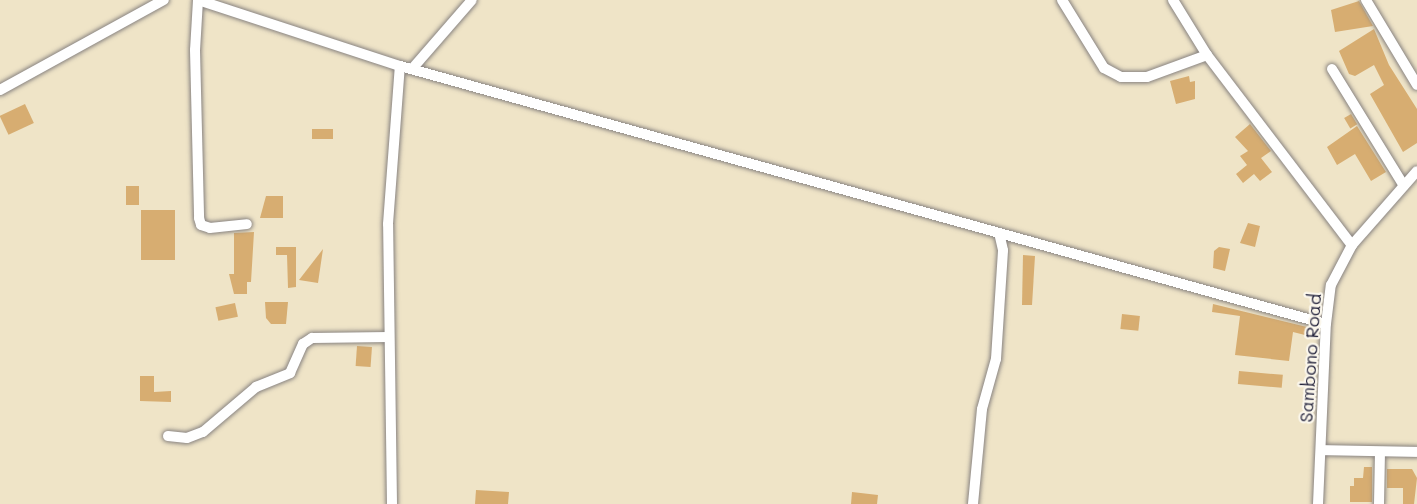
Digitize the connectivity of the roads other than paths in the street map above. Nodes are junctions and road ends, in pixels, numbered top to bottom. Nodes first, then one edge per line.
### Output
1 (164, 0) edge
2 (198, 0) edge
3 (472, 0) edge
4 (1062, 0) edge
5 (1173, 0) edge
6 (1366, 0) edge
7 (1208, 55) junction
8 (400, 66) junction
9 (412, 69) junction
10 (1332, 69) dead end
11 (1417, 85) edge
12 (0, 90) edge
13 (1417, 171) edge
14 (1404, 186) junction
15 (247, 224) dead end
16 (999, 232) junction
17 (1352, 245) junction
18 (1326, 324) junction
19 (389, 337) junction
20 (168, 436) dead end
21 (1321, 450) junction
22 (1380, 452) junction
23 (1417, 452) edge
24 (392, 504) edge
25 (973, 504) edge
26 (1318, 504) edge
27 (1379, 504) edge

1 - 12 street
2 - 8 street
2 - 15 street
3 - 9 street
4 - 7 street
5 - 7 street
6 - 11 street
7 - 17 street
8 - 9 street
8 - 19 street
9 - 16 street
10 - 14 street
13 - 14 street, Sambono Road
14 - 17 street, Sambono Road
16 - 18 street
16 - 25 street
17 - 18 street, Sambono Road
18 - 21 street, Sambono Road
19 - 20 street
19 - 24 street
21 - 22 street
21 - 26 street, Sambono Road
22 - 23 street
22 - 27 street

